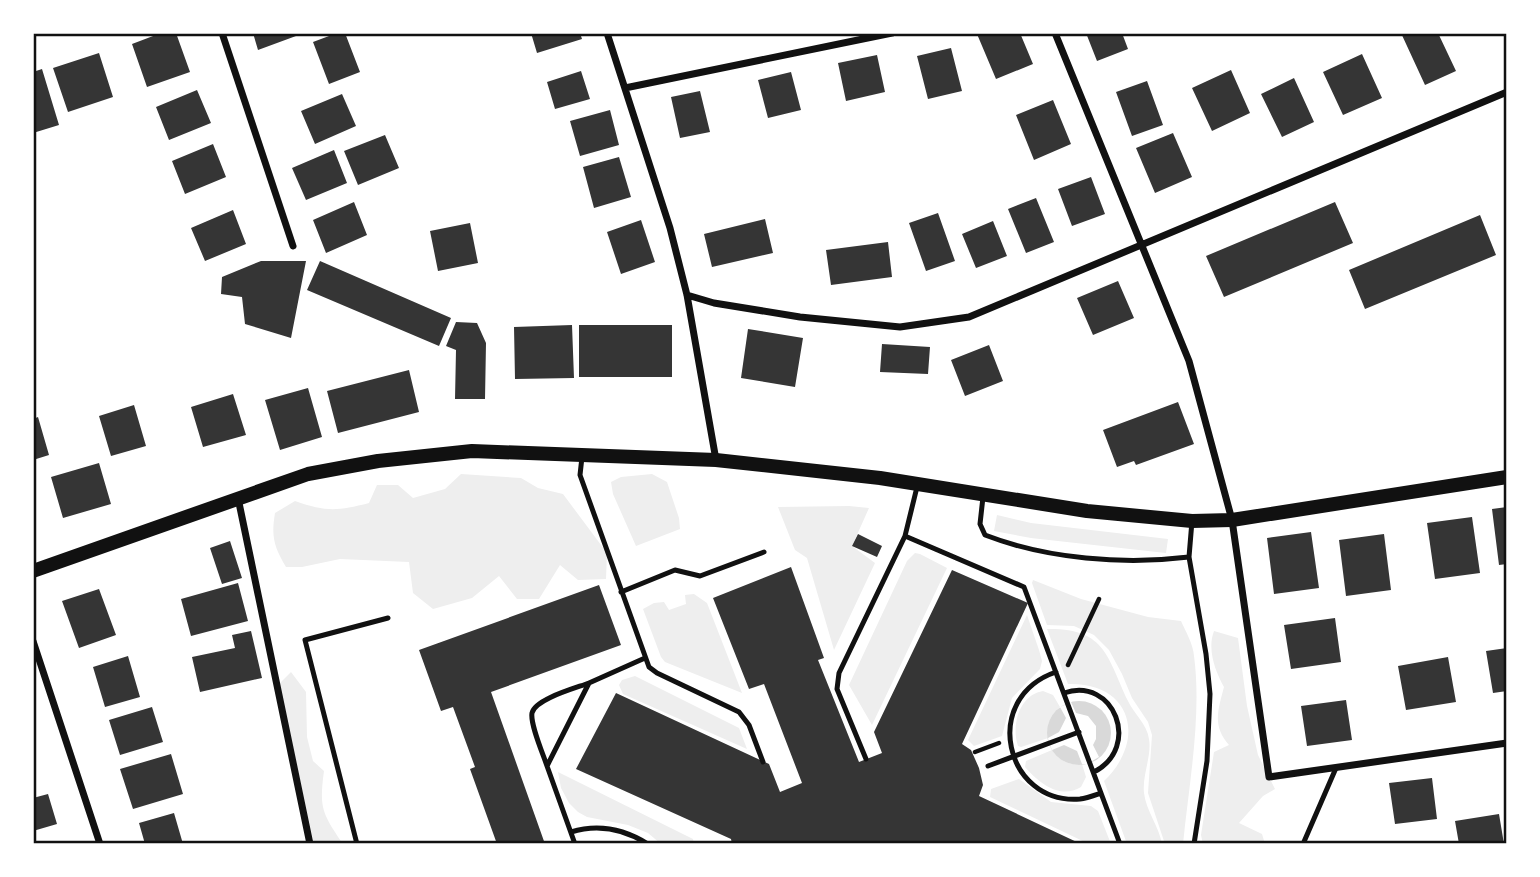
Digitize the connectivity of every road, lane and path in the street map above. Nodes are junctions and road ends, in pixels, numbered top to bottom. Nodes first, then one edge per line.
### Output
1 (222, 33) edge
2 (607, 33) edge
3 (892, 33) edge
4 (1055, 33) edge
5 (625, 89) junction
6 (1507, 92) edge
7 (293, 246) dead end
8 (1140, 246) junction
9 (687, 295) junction
10 (582, 455) junction
11 (716, 460) junction
12 (1507, 477) edge
13 (918, 484) junction
14 (984, 494) junction
15 (238, 497) junction
16 (1232, 520) junction
17 (1192, 522) junction
18 (905, 536) junction
19 (764, 552) dead end
20 (1189, 557) junction
21 (33, 571) edge
22 (621, 592) junction
23 (1099, 599) dead end
24 (388, 618) dead end
25 (33, 641) edge
26 (645, 658) junction
27 (1056, 672) junction
28 (589, 683) junction
29 (1064, 693) junction
30 (1079, 732) junction
31 (1010, 739) junction
32 (1507, 743) edge
33 (975, 751) dead end
34 (1013, 757) junction
35 (866, 759) dead end
36 (763, 762) dead end
37 (547, 766) junction
38 (988, 766) dead end
39 (1336, 768) junction
40 (1094, 772) junction
41 (1101, 793) junction
42 (571, 832) junction
43 (100, 844) edge
44 (310, 844) edge
45 (357, 844) edge
46 (575, 844) edge
47 (648, 844) edge
48 (1120, 844) edge
49 (1194, 844) edge
50 (1303, 844) edge

1 - 7 street
2 - 5 street
3 - 5 street
4 - 8 street
5 - 9 street
6 - 8 street
8 - 9 street
8 - 16 street
9 - 11 street
10 - 11 main road
10 - 15 main road
10 - 22 lane
11 - 13 main road
12 - 16 main road
13 - 14 main road
13 - 18 lane
14 - 17 main road
14 - 20 lane
15 - 21 main road
15 - 44 street
16 - 17 main road
16 - 39 street
17 - 20 lane
18 - 27 lane
18 - 35 lane
19 - 22 lane
20 - 49 lane
22 - 26 lane
23 - 27 path
24 - 45 lane
25 - 43 street
26 - 28 lane
26 - 36 lane
27 - 29 lane
27 - 31 lane
28 - 37 lane
28 - 37 lane
29 - 30 lane
29 - 40 lane
30 - 34 lane
30 - 40 lane
31 - 33 path
31 - 34 lane
32 - 39 street
34 - 38 lane
34 - 41 lane
37 - 42 lane
39 - 50 lane
40 - 41 lane
41 - 48 lane
42 - 46 lane
42 - 47 lane

